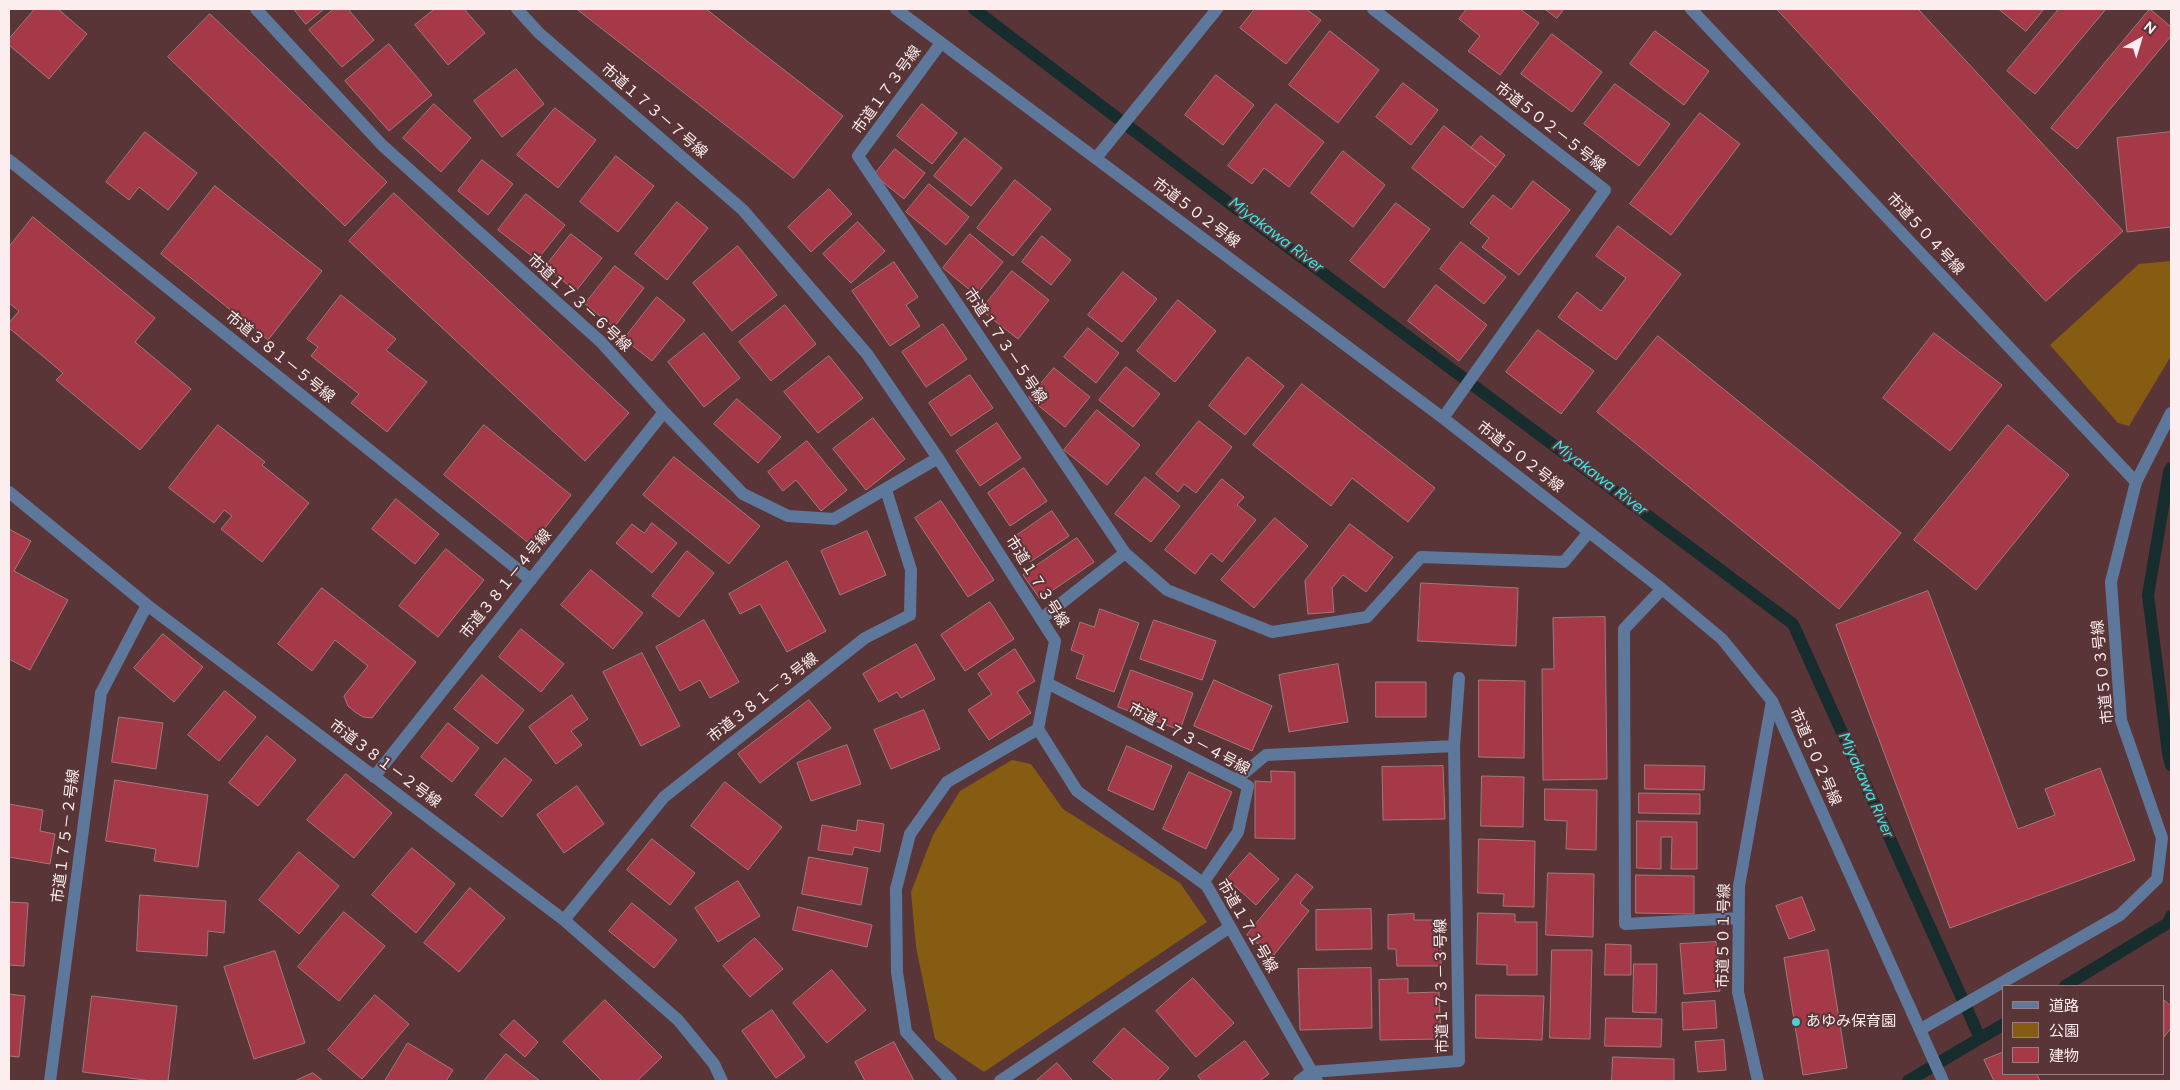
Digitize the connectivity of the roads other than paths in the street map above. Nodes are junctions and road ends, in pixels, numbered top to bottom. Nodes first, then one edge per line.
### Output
1 (256, 9) edge
2 (517, 9) edge
3 (896, 9) edge
4 (1217, 9) edge
5 (1373, 9) edge
6 (1691, 9) edge
7 (941, 43) junction
8 (858, 156) joint
9 (1096, 158) junction
10 (9, 160) edge
11 (768, 238) joint
12 (664, 412) junction
13 (2171, 413) edge
14 (1443, 418) junction
15 (938, 458) junction
16 (2136, 482) junction
17 (886, 490) junction
18 (9, 492) edge
19 (1589, 532) junction
20 (1125, 553) junction
21 (531, 580) junction
22 (1662, 589) junction
23 (147, 605) junction
24 (1041, 619) junction
25 (1460, 678) dead end
26 (1047, 683) junction
27 (1772, 701) junction
28 (1038, 729) junction
29 (1454, 746) junction
30 (374, 777) junction
31 (1237, 779) junction
32 (1203, 883) junction
33 (1739, 918) junction
34 (564, 920) junction
35 (1230, 927) junction
36 (1924, 1034) junction
37 (1314, 1076) edge
38 (50, 1081) edge
39 (722, 1081) edge
40 (951, 1081) edge
41 (1000, 1081) edge
42 (1299, 1081) edge
43 (1758, 1081) edge
44 (1943, 1081) edge

1 - 12 street, 市道１７３－６号線
2 - 11 street, 市道１７３－７号線
3 - 7 street, 市道５０２号線
4 - 9 street
5 - 14 street, 市道５０２－５号線
6 - 16 street, 市道５０４号線
7 - 8 street, 市道１７３号線
7 - 9 street, 市道５０２号線
8 - 20 street, 市道１７３－５号線
9 - 14 street, 市道５０２号線
10 - 21 street, 市道３８１－５号線
11 - 15 street, 市道１７３号線
12 - 17 street, 市道１７３－６号線
12 - 21 street, 市道３８１－４号線
13 - 16 street, 市道５０３号線
14 - 19 street, 市道５０２号線
15 - 17 street, 市道１７３－６号線
15 - 24 street, 市道１７３号線
16 - 36 street, 市道５０３号線
17 - 34 street, 市道３８１－３号線
18 - 23 street, 市道３８１－２号線
19 - 20 street, 市道１７３－５号線
19 - 22 street, 市道５０２号線
20 - 24 street
21 - 30 street, 市道３８１－４号線
22 - 27 street, 市道５０２号線
22 - 33 street
23 - 30 street, 市道３８１－２号線
23 - 38 street, 市道１７５－２号線
24 - 26 street, 市道１７３号線
25 - 29 street, 市道１７３－３号線
26 - 28 street, 市道１７３号線
26 - 31 street, 市道１７３－４号線
27 - 33 street, 市道５０１号線
27 - 36 street, 市道５０２号線
28 - 32 street, 市道１７１号線
28 - 40 street
29 - 31 street
29 - 37 street, 市道１７３－３号線
30 - 34 street, 市道３８１－２号線
31 - 32 street, 市道１７３－４号線
32 - 35 street, 市道１７１号線
33 - 43 street, 市道５０１号線
34 - 39 street, 市道３８１－２号線
35 - 37 street, 市道１７１号線
35 - 41 street
36 - 44 street, 市道５０２号線
37 - 42 street

